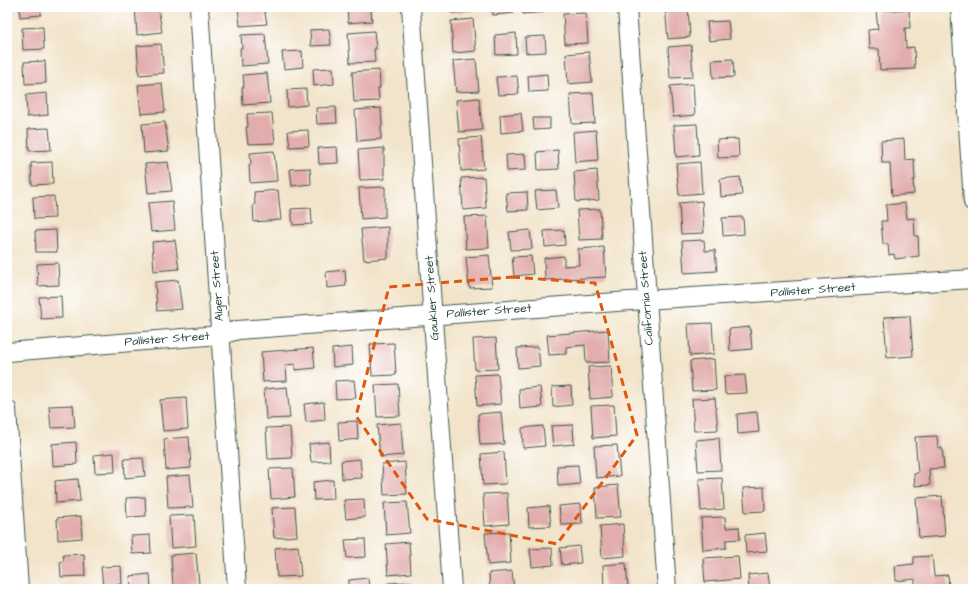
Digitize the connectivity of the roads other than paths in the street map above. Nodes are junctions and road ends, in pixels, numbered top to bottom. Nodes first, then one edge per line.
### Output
1 (198, 7) edge
2 (411, 7) edge
3 (627, 7) edge
4 (960, 7) edge
5 (973, 202) edge
6 (973, 279) edge
7 (647, 300) junction
8 (433, 316) junction
9 (220, 336) junction
10 (7, 352) edge
11 (7, 409) edge
12 (19, 589) edge
13 (237, 589) edge
14 (452, 589) edge
15 (667, 589) edge

1 - 9 street, Alger Street
2 - 8 street, Gaukler Street
3 - 7 street, California Street
4 - 5 street
6 - 7 street, Pallister Street
7 - 8 street, Pallister Street
7 - 15 street, California Street
8 - 9 street, Pallister Street
8 - 14 street, Gaukler Street
9 - 10 street, Pallister Street
9 - 13 street, Alger Street
11 - 12 street

